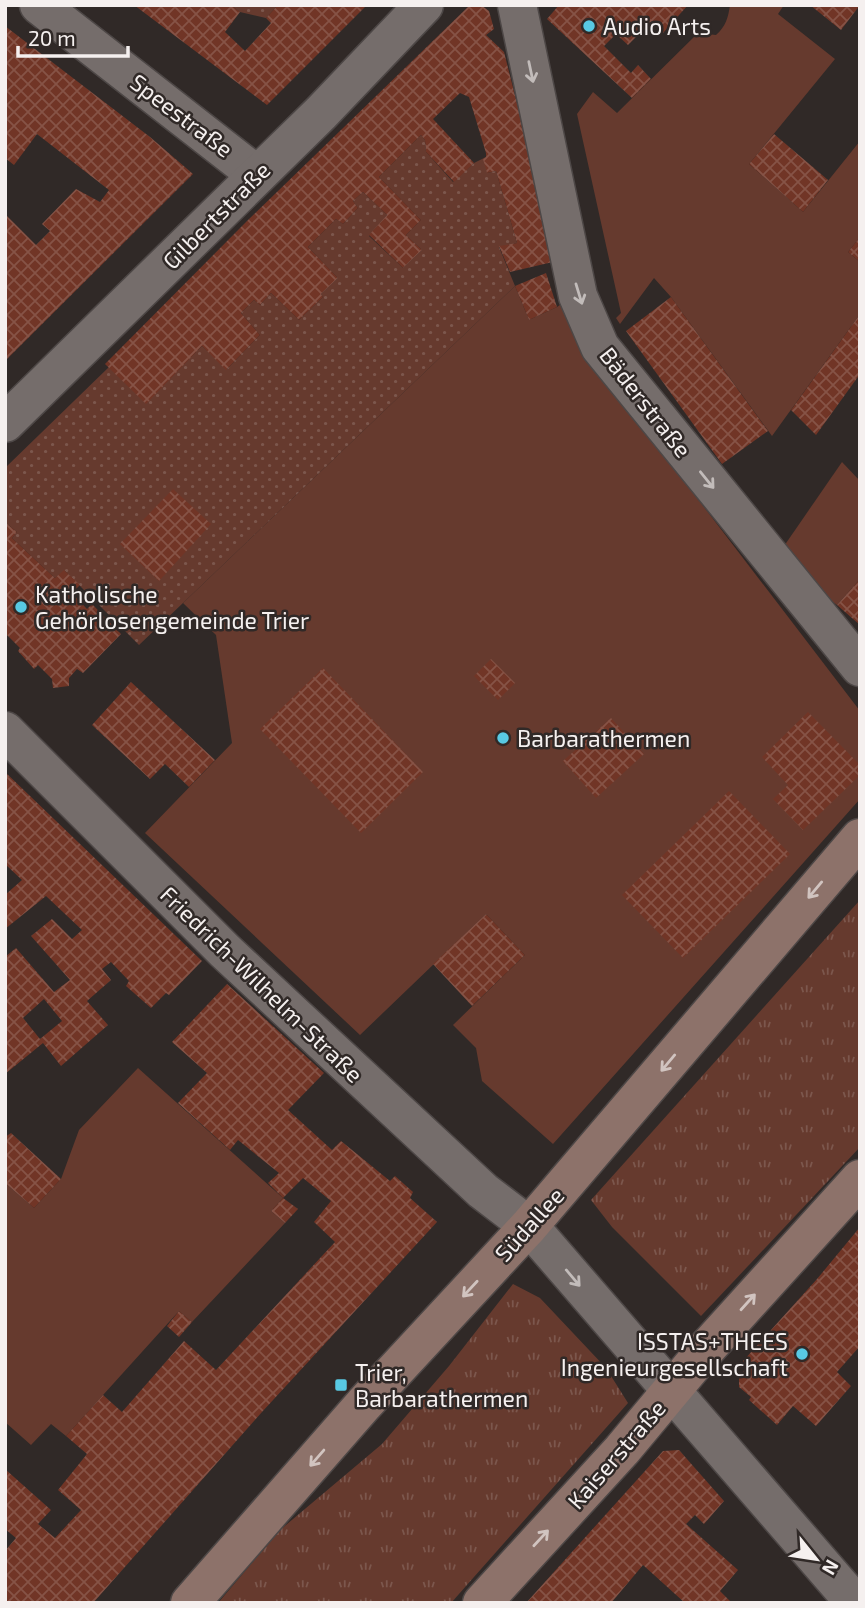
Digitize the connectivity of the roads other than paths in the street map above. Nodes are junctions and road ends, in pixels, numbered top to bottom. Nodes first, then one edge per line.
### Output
1 (39, 5) edge
2 (424, 5) edge
3 (517, 5) edge
4 (257, 174) junction
5 (5, 423) edge
6 (860, 667) edge
7 (5, 731) edge
8 (860, 838) edge
9 (860, 1179) edge
10 (529, 1226) junction
11 (671, 1391) junction
12 (190, 1603) edge
13 (482, 1603) edge
14 (855, 1603) edge

1 - 4 street, Speestraße
2 - 4 street, Gilbertstraße
3 -> 6 street, Bäderstraße
4 - 5 street, Gilbertstraße
7 - 10 street, Friedrich-Wilhelm-Straße
8 -> 10 main road, Südallee
11 -> 9 main road, Kaiserstraße
10 -> 11 street, Friedrich-Wilhelm-Straße
10 -> 12 main road, Südallee
13 -> 11 main road, Kaiserstraße
11 - 14 street, Friedrich-Wilhelm-Straße

